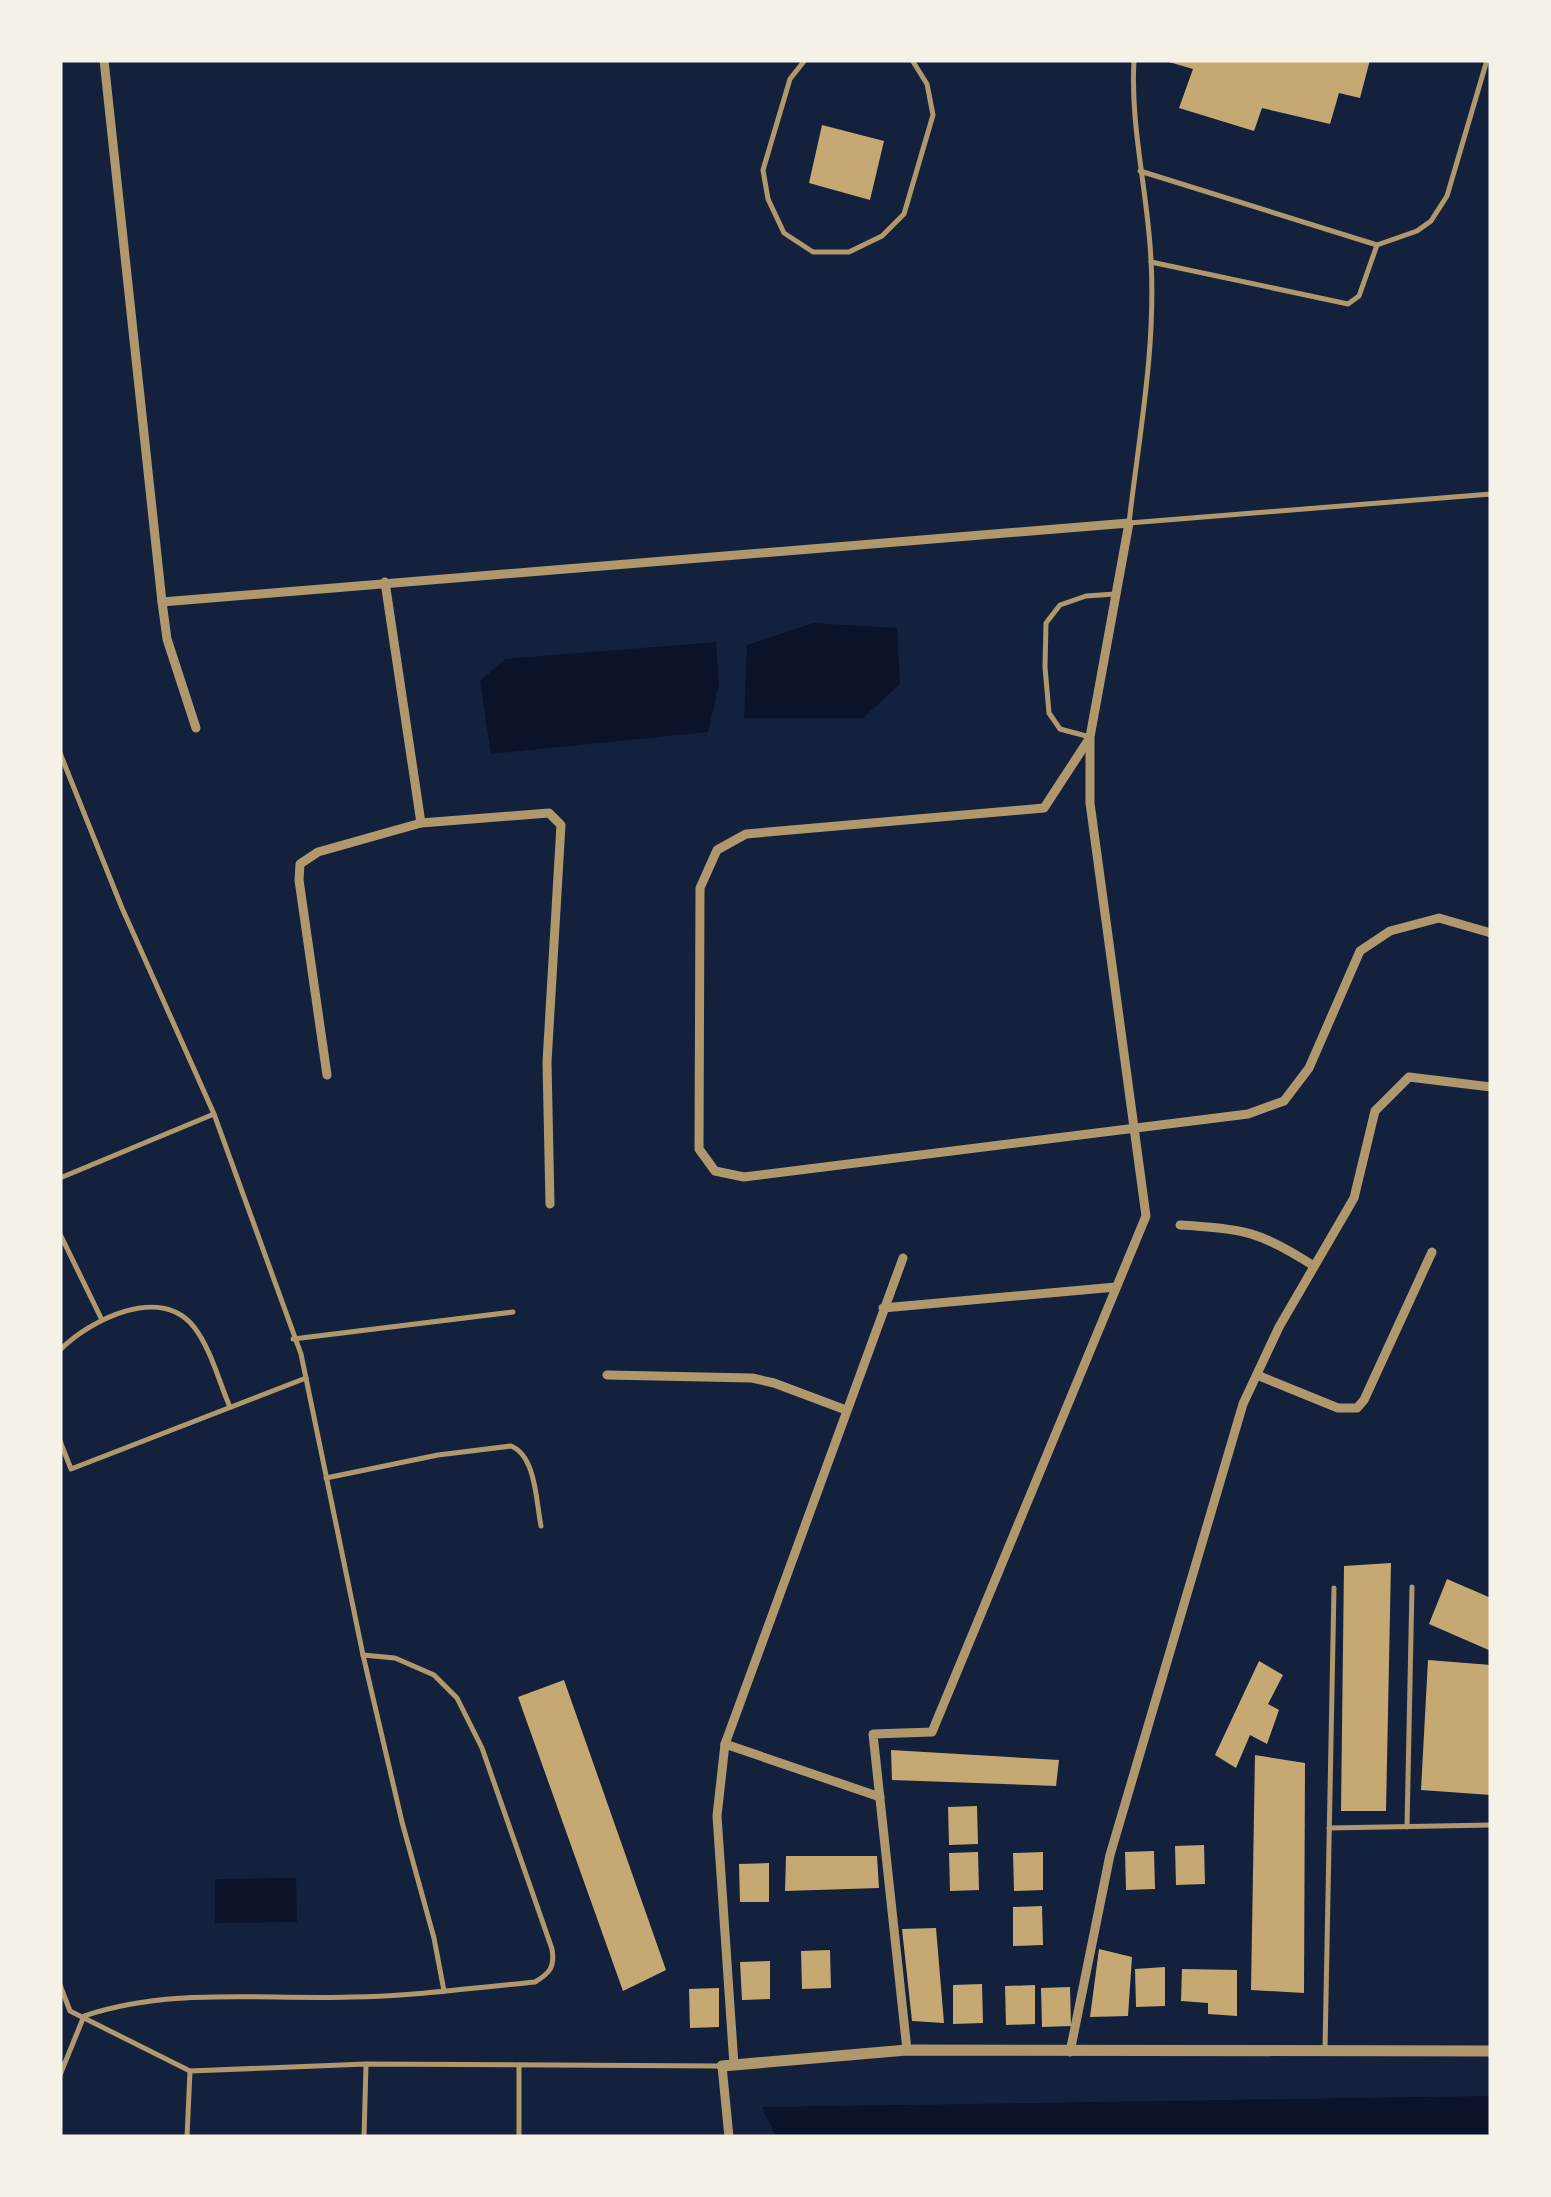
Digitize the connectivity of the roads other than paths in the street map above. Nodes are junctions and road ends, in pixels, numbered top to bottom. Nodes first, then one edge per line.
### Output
1 (104, 60) edge
2 (805, 60) edge
3 (912, 60) edge
4 (1134, 60) edge
5 (1488, 60) edge
6 (1140, 171) junction
7 (1377, 245) junction
8 (1152, 262) junction
9 (1491, 494) edge
10 (1129, 522) junction
11 (385, 582) junction
12 (1118, 594) junction
13 (162, 602) junction
14 (196, 728) dead end
15 (1090, 737) junction
16 (60, 753) edge
17 (421, 823) junction
18 (1491, 933) edge
19 (327, 1075) dead end
20 (1491, 1087) edge
21 (214, 1114) junction
22 (1132, 1127) junction
23 (60, 1178) edge
24 (550, 1204) dead end
25 (1180, 1225) dead end
26 (60, 1234) edge
27 (1432, 1252) dead end
28 (903, 1258) dead end
29 (1314, 1266) junction
30 (1116, 1287) junction
31 (883, 1308) junction
32 (513, 1312) dead end
33 (101, 1318) junction
34 (294, 1338) junction
35 (60, 1350) edge
36 (607, 1375) dead end
37 (1257, 1375) junction
38 (306, 1378) junction
39 (230, 1407) junction
40 (846, 1410) junction
41 (60, 1441) edge
42 (326, 1478) junction
43 (541, 1526) dead end
44 (1412, 1587) dead end
45 (1334, 1588) dead end
46 (363, 1655) junction
47 (726, 1744) junction
48 (880, 1797) junction
49 (1491, 1825) edge
50 (1407, 1826) junction
51 (1329, 1828) junction
52 (60, 1985) edge
53 (444, 1990) junction
54 (60, 2011) edge
55 (70, 2011) junction
56 (84, 2016) junction
57 (1324, 2049) junction
58 (907, 2050) junction
59 (1491, 2051) edge
60 (1070, 2052) junction
61 (366, 2064) junction
62 (519, 2066) junction
63 (728, 2066) junction
64 (190, 2071) junction
65 (60, 2076) edge
66 (187, 2137) edge
67 (364, 2137) edge
68 (520, 2137) edge
69 (729, 2137) edge

1 - 13 street
2 - 3 lane
4 - 6 lane
5 - 7 lane
6 - 7 lane
6 - 8 lane
7 - 8 lane
8 - 10 lane
9 - 10 lane
10 - 11 street
10 - 12 street
11 - 13 street
11 - 17 street
12 - 15 street
12 - 15 lane
13 - 14 street
15 - 22 street
15 - 22 street
16 - 21 lane
17 - 19 street
17 - 24 street
18 - 22 street
20 - 29 street
21 - 23 lane
21 - 34 lane
22 - 30 street
25 - 29 street
26 - 33 lane
27 - 37 street
28 - 31 street
29 - 37 street
30 - 31 street
30 - 48 street
31 - 40 street
32 - 34 lane
33 - 35 lane
33 - 39 lane
34 - 38 lane
36 - 40 street
37 - 60 street
38 - 39 lane
38 - 42 lane
39 - 41 lane
40 - 47 street
42 - 43 lane
42 - 46 lane
44 - 50 lane
45 - 51 lane
46 - 53 lane
46 - 53 lane
47 - 48 street
47 - 63 street
48 - 58 street
49 - 50 lane
50 - 51 lane
51 - 57 lane
52 - 55 lane
53 - 56 lane
54 - 55 lane
55 - 56 lane
56 - 64 lane
56 - 65 lane
57 - 59 street
57 - 60 street
58 - 60 street
58 - 63 street
61 - 62 lane
61 - 64 lane
61 - 67 lane
62 - 63 lane
62 - 68 lane
63 - 69 street
64 - 66 lane

